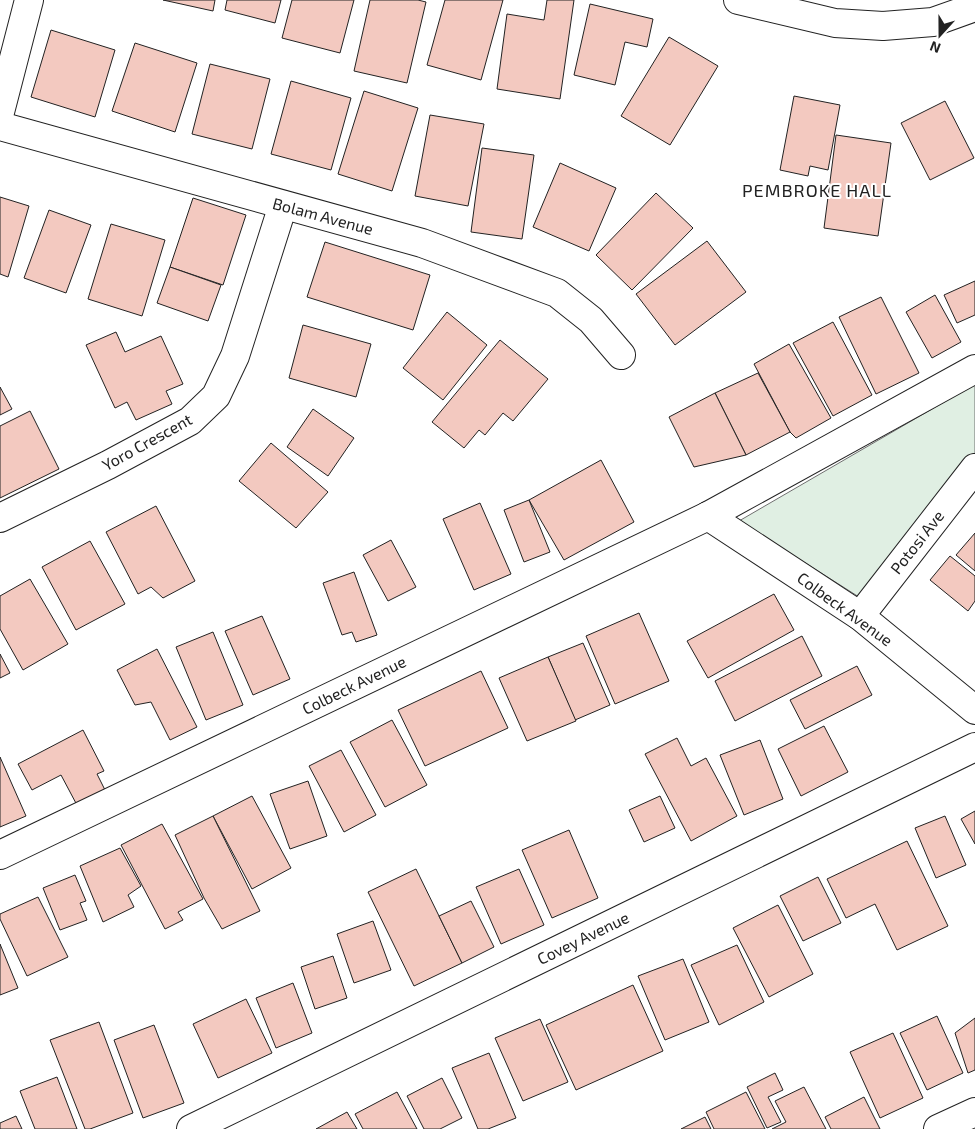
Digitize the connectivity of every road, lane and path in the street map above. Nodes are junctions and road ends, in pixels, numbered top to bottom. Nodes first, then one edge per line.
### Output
1 (29, 0) edge
2 (738, 0) edge
3 (975, 8) edge
4 (0, 112) edge
5 (0, 126) edge
6 (283, 205) junction
7 (621, 355) dead end
8 (975, 369) edge
9 (975, 468) edge
10 (708, 516) junction
11 (0, 518) edge
12 (860, 616) junction
13 (975, 710) edge
14 (975, 747) edge
15 (0, 855) edge
16 (975, 1112) edge
17 (191, 1129) edge
18 (938, 1129) edge

1 - 4 street
2 - 3 street
5 - 6 street, Bolam Avenue
6 - 7 street, Bolam Avenue
6 - 11 street, Yoro Crescent
8 - 10 street, Colbeck Avenue
9 - 12 street, Potosi Ave
10 - 12 street, Colbeck Avenue
10 - 15 street, Colbeck Avenue
12 - 13 street, Colbeck Avenue
14 - 17 street, Covey Avenue
16 - 18 street

